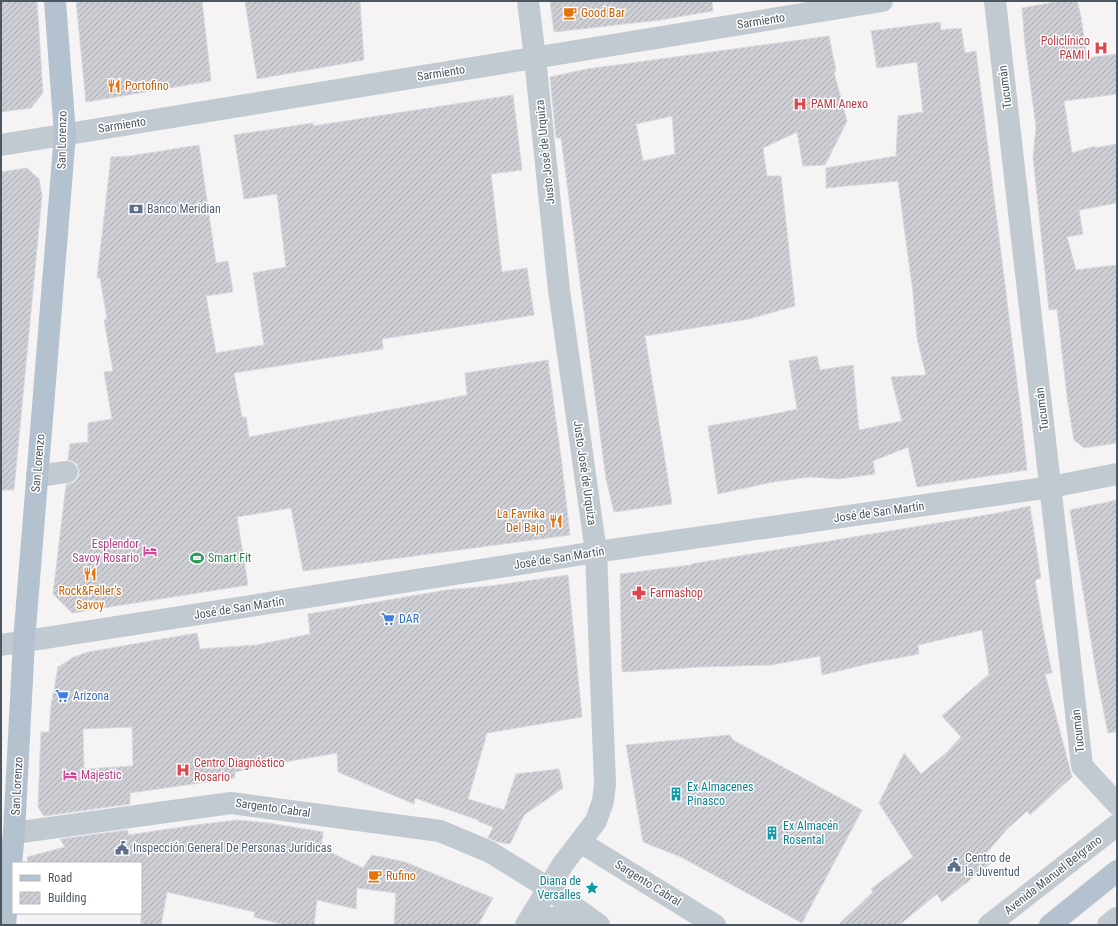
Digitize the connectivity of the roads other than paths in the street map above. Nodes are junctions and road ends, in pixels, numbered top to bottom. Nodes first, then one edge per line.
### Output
1 (55, 1) edge
2 (528, 1) edge
3 (882, 1) edge
4 (995, 1) edge
5 (535, 58) junction
6 (65, 134) junction
7 (1, 144) edge
8 (67, 472) dead end
9 (1117, 474) edge
10 (37, 476) junction
11 (1051, 487) junction
12 (596, 552) junction
13 (24, 641) junction
14 (1, 645) edge
15 (1117, 804) edge
16 (1117, 824) edge
17 (14, 833) junction
18 (580, 842) junction
19 (563, 864) junction
20 (1117, 871) edge
21 (523, 872) junction
22 (548, 888) junction
23 (1117, 918) edge
24 (592, 920) edge
25 (5, 925) edge
26 (526, 925) edge
27 (716, 925) edge
28 (989, 925) edge
29 (1050, 925) edge
30 (1108, 925) edge

1 - 6 main road, San Lorenzo
2 - 5 street, Justo José de Urquiza
3 - 5 street, Sarmiento
4 - 11 street, Tucumán
5 - 6 street, Sarmiento
5 - 12 street, Justo José de Urquiza
6 - 7 street, Sarmiento
6 - 10 main road, San Lorenzo
8 - 10 street
9 - 11 street, José de San Martín
10 - 13 main road, San Lorenzo
11 - 12 street, José de San Martín
11 - 15 street, Tucumán
12 - 13 street, José de San Martín
12 - 18 street, Justo José de Urquiza
13 - 14 street, José de San Martín
13 - 17 main road, San Lorenzo
16 - 28 street, Avenida Manuel Belgrano
17 - 21 street, Sargento Cabral
17 - 25 main road, San Lorenzo
18 - 19 street, Justo José de Urquiza
18 - 27 street, Sargento Cabral
19 - 21 street
19 - 22 street, Justo José de Urquiza
20 - 29 main road
21 - 22 street, Sargento Cabral
22 - 24 street, Sargento Cabral
22 - 26 street, Justo José de Urquiza
23 - 30 street
24 - 26 street, Sargento Cabral

